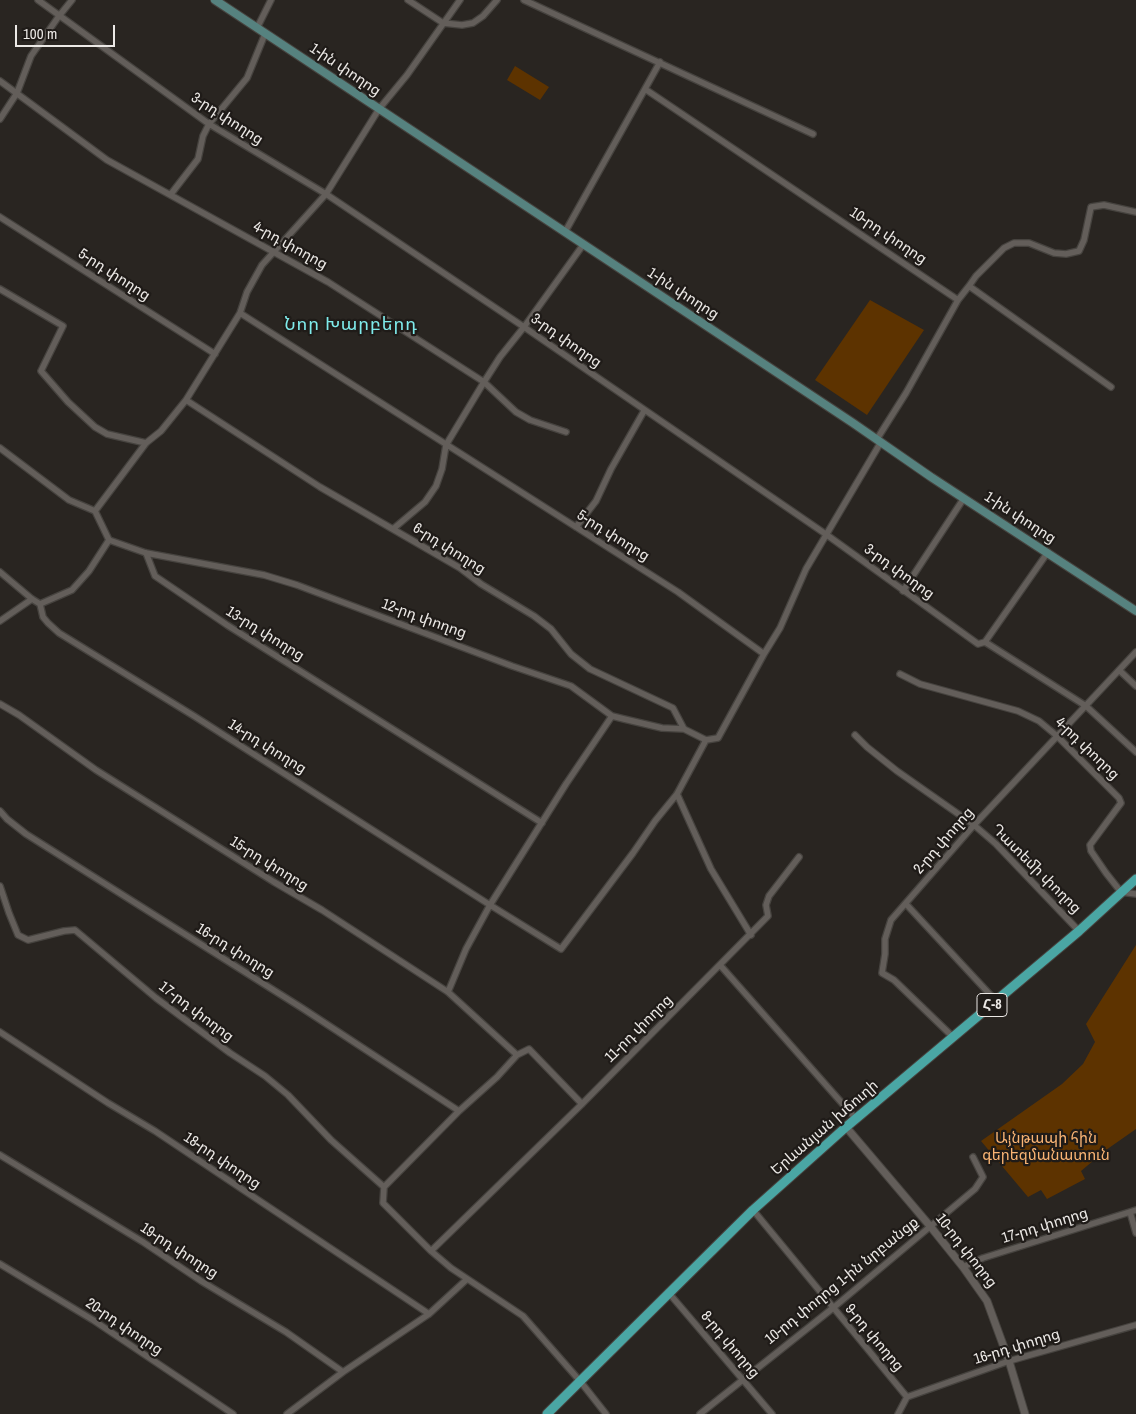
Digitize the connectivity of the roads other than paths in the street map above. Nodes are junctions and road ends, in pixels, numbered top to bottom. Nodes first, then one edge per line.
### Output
1 (38, 0) edge
2 (72, 0) edge
3 (215, 0) edge
4 (271, 0) edge
5 (408, 0) edge
6 (460, 0) edge
7 (497, 0) edge
8 (524, 0) edge
9 (59, 16) junction
10 (443, 24) junction
11 (257, 28) junction
12 (266, 34) junction
13 (660, 62) junction
14 (0, 81) edge
15 (645, 89) junction
16 (17, 93) junction
17 (379, 110) junction
18 (0, 119) edge
19 (209, 124) junction
20 (813, 134) dead end
21 (171, 194) junction
22 (326, 194) junction
23 (1136, 212) edge
24 (0, 218) edge
25 (565, 232) junction
26 (584, 245) junction
27 (275, 252) junction
28 (969, 286) junction
29 (0, 289) edge
30 (958, 300) junction
31 (240, 313) junction
32 (524, 327) junction
33 (215, 354) junction
34 (484, 382) junction
35 (1111, 386) dead end
36 (186, 400) junction
37 (644, 411) junction
38 (566, 432) dead end
39 (879, 441) junction
40 (146, 443) junction
41 (446, 445) junction
42 (0, 448) edge
43 (964, 498) junction
44 (95, 511) junction
45 (576, 527) junction
46 (393, 529) junction
47 (827, 535) junction
48 (109, 540) junction
49 (1048, 552) junction
50 (146, 553) junction
51 (0, 572) edge
52 (903, 591) junction
53 (32, 599) junction
54 (40, 604) junction
55 (1136, 611) edge
56 (0, 621) edge
57 (985, 642) junction
58 (1136, 652) edge
59 (764, 654) junction
60 (1119, 670) junction
61 (900, 674) dead end
62 (1136, 686) edge
63 (0, 704) edge
64 (1086, 706) junction
65 (612, 716) junction
66 (684, 729) junction
67 (855, 735) dead end
68 (1057, 736) junction
69 (706, 740) junction
70 (1136, 752) edge
71 (677, 794) junction
72 (0, 811) edge
73 (542, 823) junction
74 (974, 825) junction
75 (799, 857) dead end
76 (1136, 879) edge
77 (0, 886) edge
78 (1121, 892) junction
79 (1136, 894) edge
80 (906, 904) junction
81 (490, 906) junction
82 (1079, 931) junction
83 (751, 935) junction
84 (720, 965) junction
85 (448, 992) junction
86 (996, 1001) junction
87 (0, 1032) edge
88 (953, 1037) junction
89 (517, 1054) junction
90 (582, 1104) junction
91 (459, 1111) junction
92 (856, 1119) junction
93 (846, 1127) junction
94 (0, 1155) edge
95 (973, 1157) dead end
96 (384, 1187) junction
97 (753, 1210) junction
98 (1133, 1211) edge
99 (930, 1226) junction
100 (1136, 1232) edge
101 (431, 1251) junction
102 (0, 1264) edge
103 (963, 1267) junction
104 (466, 1280) junction
105 (668, 1292) junction
106 (833, 1308) junction
107 (429, 1314) junction
108 (1136, 1325) edge
109 (1009, 1361) junction
110 (343, 1372) junction
111 (743, 1378) junction
112 (580, 1382) junction
113 (907, 1397) junction
114 (233, 1414) edge
115 (287, 1414) edge
116 (547, 1414) edge
117 (606, 1414) edge
118 (700, 1414) edge
119 (772, 1414) edge
120 (898, 1414) edge
121 (1025, 1414) edge

1 - 9 street, 3-րդ փողոց
2 - 9 street
3 - 11 main road, 1-ին փողոց
4 - 11 street
5 - 10 street
6 - 10 street
7 - 10 street
8 - 13 street
9 - 16 street
9 - 19 street, 3-րդ փողոց
10 - 17 street
11 - 12 main road, 1-ին փողոց
12 - 17 main road, 1-ին փողոց
12 - 19 street
13 - 15 street
13 - 20 street
14 - 16 street, 4-րդ փողոց
15 - 25 street
15 - 30 street, 10-րդ փողոց
16 - 18 street
16 - 21 street, 4-րդ փողոց
17 - 22 street
17 - 25 main road, 1-ին փողոց
19 - 21 street
19 - 22 street, 3-րդ փողոց
21 - 27 street, 4-րդ փողոց
22 - 27 street
22 - 32 street, 3-րդ փողոց
23 - 28 street
24 - 33 street, 5-րդ փողոց
25 - 26 main road, 1-ին փողոց
26 - 32 street
26 - 39 main road, 1-ին փողոց
27 - 31 street
27 - 34 street, 4-րդ փողոց
28 - 30 street
28 - 35 street
29 - 40 street
30 - 39 street
31 - 33 street
31 - 41 street, 5-րդ փողոց
32 - 34 street
32 - 37 street, 3-րդ փողոց
33 - 36 street
34 - 38 street, 4-րդ փողոց
34 - 41 street
36 - 40 street
36 - 46 street, 6-րդ փողոց
37 - 45 street
37 - 47 street, 3-րդ փողոց
39 - 43 main road, 1-ին փողոց
39 - 47 street
40 - 44 street
41 - 45 street, 5-րդ փողոց
41 - 46 street
42 - 44 street
43 - 49 main road, 1-ին փողոց
43 - 52 street
44 - 48 street
45 - 59 street, 5-րդ փողոց
46 - 66 street, 6-րդ փողոց
47 - 52 street, 3-րդ փողոց
47 - 59 street
48 - 50 street
48 - 54 street
49 - 55 main road, 1-ին փողոց
49 - 57 street
50 - 65 street, 12-րդ փողոց
50 - 73 street, 13-րդ փողոց
51 - 53 street
52 - 57 street, 3-րդ փողոց
53 - 54 street
53 - 56 street
54 - 81 street, 14-րդ փողոց
57 - 64 street
58 - 60 street, 2-րդ փողոց
59 - 69 street
60 - 62 street
60 - 64 street, 2-րդ փողոց
61 - 68 street, 4-րդ փողոց
63 - 85 street, 15-րդ փողոց
64 - 68 street, 2-րդ փողոց
64 - 70 street
65 - 66 street, 12-րդ փողոց
65 - 73 street
66 - 69 street
67 - 74 street, Դատեմի փողոց
68 - 74 street, 2-րդ փողոց
68 - 78 street, 4-րդ փողոց
69 - 71 street
71 - 81 street, 14-րդ փողոց
71 - 83 street
72 - 91 street, 16-րդ փողոց
73 - 81 street
74 - 80 street, 2-րդ փողոց
74 - 82 street, Դատեմի փողոց
75 - 83 street, 11-րդ փողոց
76 - 78 main road, Երևանյան խճուղի / Հ-8
77 - 96 street, 17-րդ փողոց
78 - 79 street
78 - 82 main road, Երևանյան խճուղի / Հ-8
80 - 86 street
80 - 88 street, 2-րդ փողոց
81 - 85 street
82 - 86 main road, Երևանյան խճուղի / Հ-8
83 - 84 street, 11-րդ փողոց
84 - 90 street, 11-րդ փողոց
84 - 92 street
85 - 89 street, 15-րդ փողոց
86 - 88 main road, Երևանյան խճուղի / Հ-8
87 - 107 street, 18-րդ փողոց
88 - 92 main road, Երևանյան խճուղի / Հ-8
89 - 90 street
89 - 91 street
90 - 101 street, 11-րդ փողոց
91 - 96 street
92 - 93 main road, Երևանյան խճուղի / Հ-8
93 - 97 main road, Երևանյան խճուղի / Հ-8
93 - 99 street, 10-րդ փողոց
94 - 110 street, 19-րդ փողոց
95 - 99 street, 10-րդ փողոց 1-ին նրբանցք
96 - 101 street
97 - 105 main road, Երևանյան խճուղի / Հ-8
97 - 106 street, 9-րդ փողոց
98 - 100 street
98 - 103 street, 17-րդ փողոց
99 - 103 street, 10-րդ փողոց
99 - 106 street, 10-րդ փողոց 1-ին նրբանցք
101 - 104 street
102 - 114 street, 20-րդ փողոց
103 - 109 street, 10-րդ փողոց
104 - 107 street
104 - 112 street
105 - 111 street, 8-րդ փողոց
105 - 112 main road, Երևանյան խճուղի / Հ-8
106 - 111 street, 10-րդ փողոց 1-ին նրբանցք
106 - 113 street, 9-րդ փողոց
107 - 110 street
108 - 109 street, 16-րդ փողոց
109 - 113 street, 16-րդ փողոց
109 - 121 street, 10-րդ փողոց
110 - 115 street
111 - 118 street, 10-րդ փողոց 1-ին նրբանցք
111 - 119 street, 8-րդ փողոց
112 - 116 main road, Երևանյան խճուղի / Հ-8
112 - 117 street
113 - 120 street

